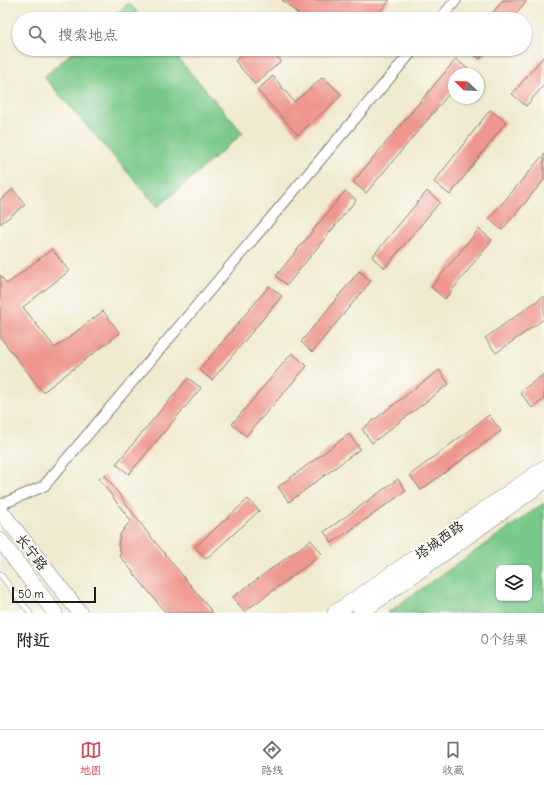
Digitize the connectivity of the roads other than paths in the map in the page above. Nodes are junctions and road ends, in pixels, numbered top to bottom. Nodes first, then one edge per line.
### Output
1 (456, 0) edge
2 (446, 12) edge
3 (408, 56) edge
4 (544, 468) edge
5 (544, 482) edge
6 (0, 505) edge
7 (0, 510) edge
8 (0, 540) edge
9 (0, 574) edge
10 (30, 613) edge
11 (55, 613) edge
12 (80, 613) edge
13 (335, 613) edge
14 (360, 613) edge

1 - 2 street
3 - 6 street
4 - 13 main road, 塔城西路
5 - 14 main road, 塔城西路
7 - 12 main road, 长宁路
8 - 11 main road, 长宁路
9 - 10 lane

